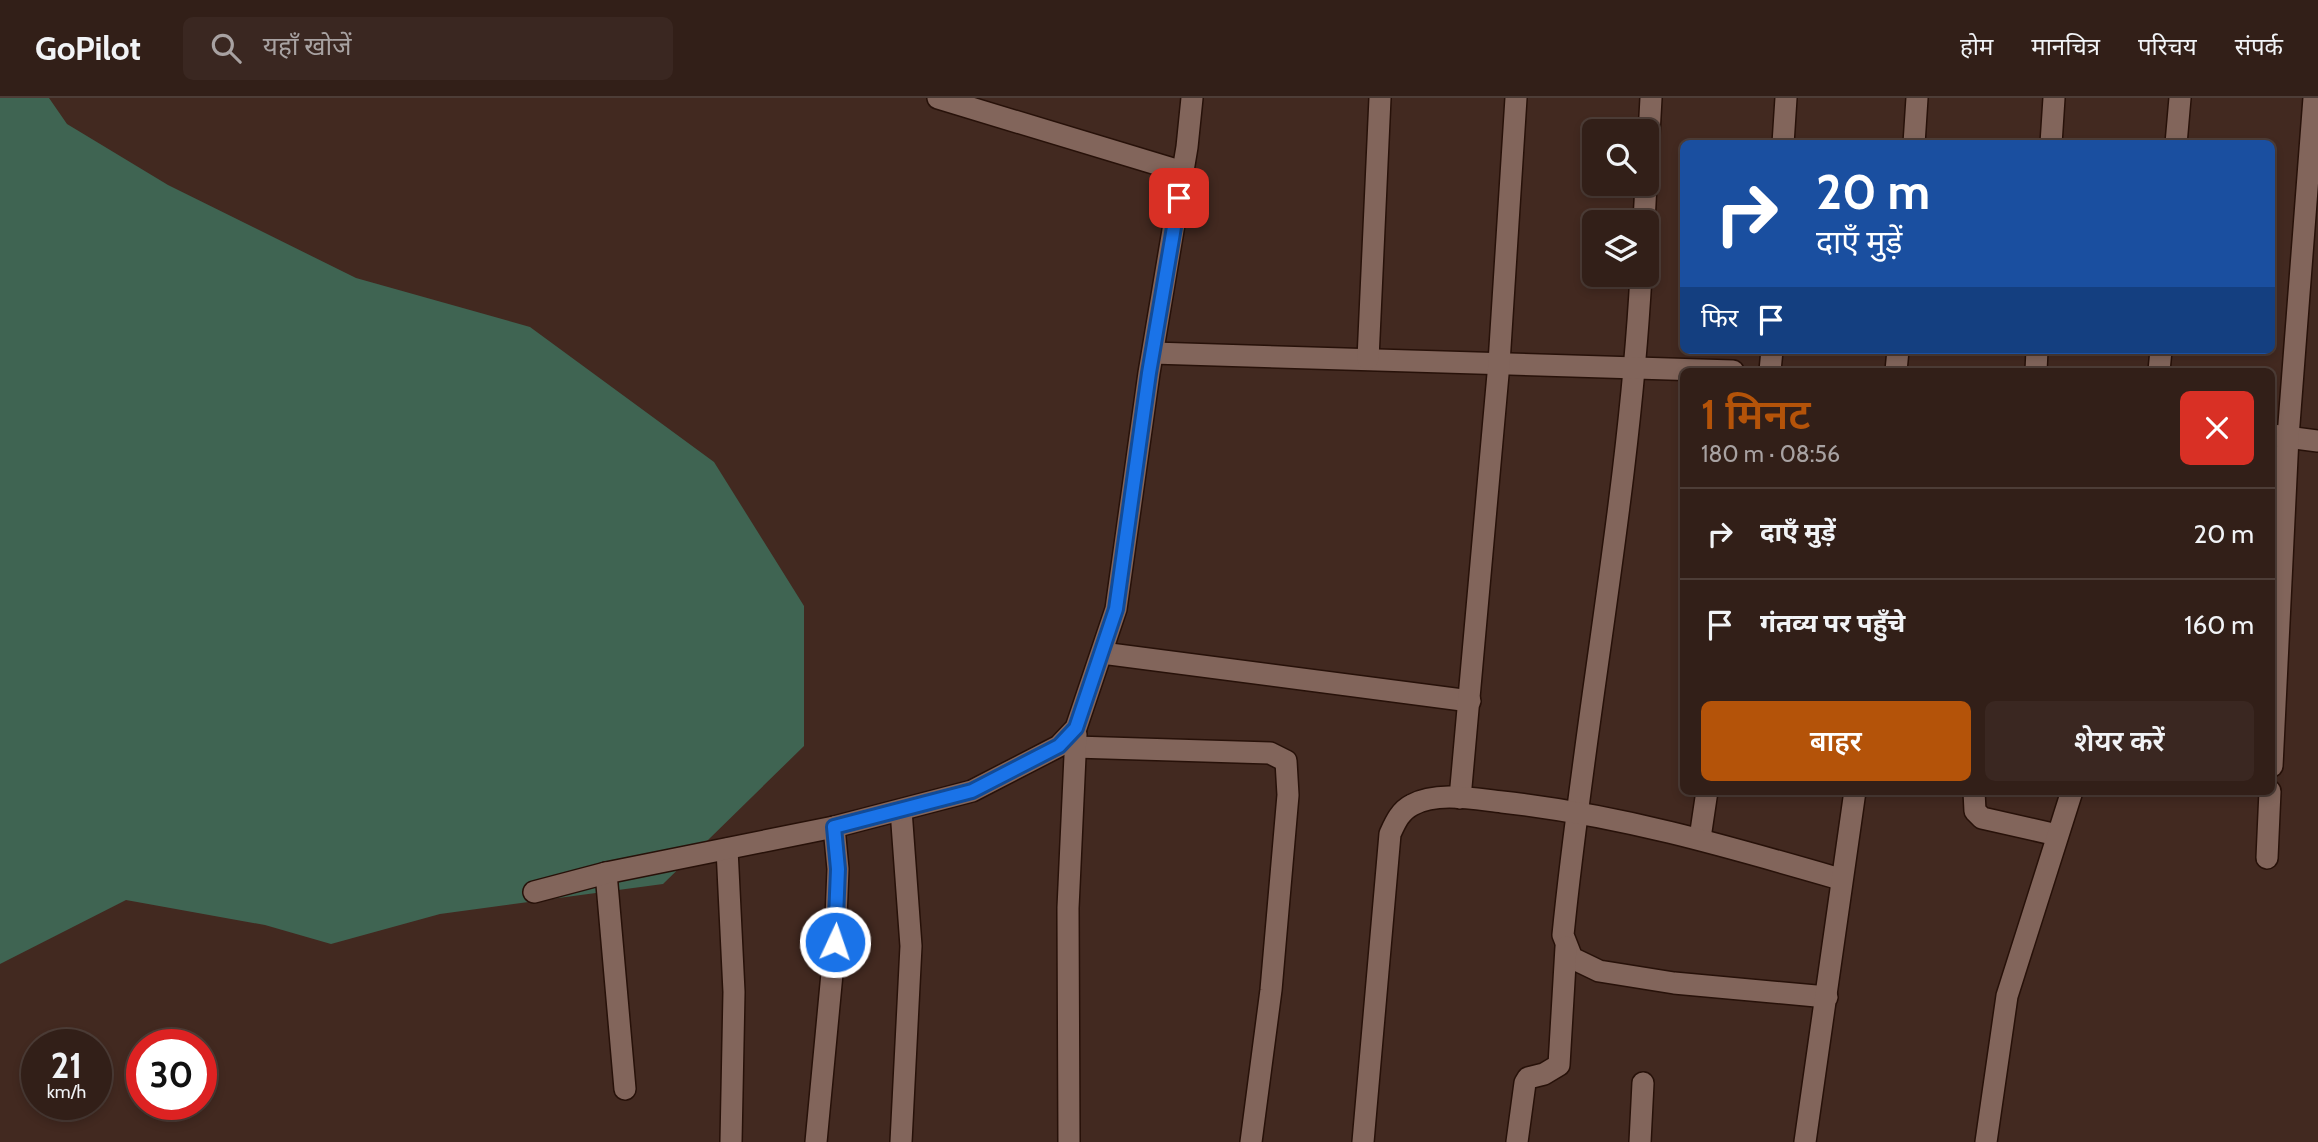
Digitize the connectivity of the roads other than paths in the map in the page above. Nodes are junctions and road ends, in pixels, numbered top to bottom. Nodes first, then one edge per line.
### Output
1 (938, 98) edge
2 (1192, 98) edge
3 (1380, 98) edge
4 (1516, 98) edge
5 (1651, 98) edge
6 (1786, 98) edge
7 (1917, 98) edge
8 (2054, 98) edge
9 (2180, 98) edge
10 (2314, 98) edge
11 (1650, 119) edge
12 (1783, 140) edge
13 (1913, 140) edge
14 (2051, 140) edge
15 (2176, 140) edge
16 (1183, 172) junction
17 (1640, 287) edge
18 (1153, 353) junction
19 (1368, 359) junction
20 (1500, 363) junction
21 (1636, 367) junction
22 (1680, 369) edge
23 (2280, 436) edge
24 (2318, 440) edge
25 (2275, 642) edge
26 (1102, 653) junction
27 (1470, 701) junction
28 (1076, 738) junction
29 (1706, 795) edge
30 (1854, 795) edge
31 (1974, 795) edge
32 (2071, 795) edge
33 (2270, 795) edge
34 (1460, 798) junction
35 (901, 810) junction
36 (1576, 810) junction
37 (834, 827) junction
38 (2057, 835) junction
39 (1700, 838) junction
40 (727, 849) junction
41 (2267, 858) dead end
42 (606, 873) junction
43 (1840, 879) junction
44 (534, 892) dead end
45 (1566, 947) junction
46 (1827, 997) junction
47 (1643, 1083) dead end
48 (625, 1089) dead end
49 (731, 1142) edge
50 (816, 1142) edge
51 (901, 1142) edge
52 (1069, 1142) edge
53 (1251, 1142) edge
54 (1363, 1142) edge
55 (1517, 1142) edge
56 (1640, 1142) edge
57 (1805, 1142) edge
58 (1986, 1142) edge

1 - 16 street
2 - 16 street
3 - 19 street
4 - 20 street
5 - 11 street
6 - 12 street
7 - 13 street
8 - 14 street
9 - 15 street
10 - 23 street
16 - 18 street
17 - 21 street
18 - 19 street
18 - 26 street
19 - 20 street
20 - 21 street
20 - 27 street
21 - 22 street
21 - 36 street
23 - 24 street
23 - 25 street
26 - 27 street
26 - 28 street
27 - 34 street
28 - 35 street
28 - 52 street
28 - 53 street
29 - 39 street
30 - 43 street
31 - 38 street
32 - 38 street
33 - 41 street
34 - 36 street
34 - 54 street
35 - 37 street
35 - 51 street
36 - 39 street
36 - 45 street
37 - 40 street
37 - 50 street
38 - 58 street
39 - 43 street
40 - 42 street
40 - 49 street
42 - 44 street
42 - 48 street
43 - 46 street
45 - 46 street
45 - 55 street
46 - 57 street
47 - 56 street

